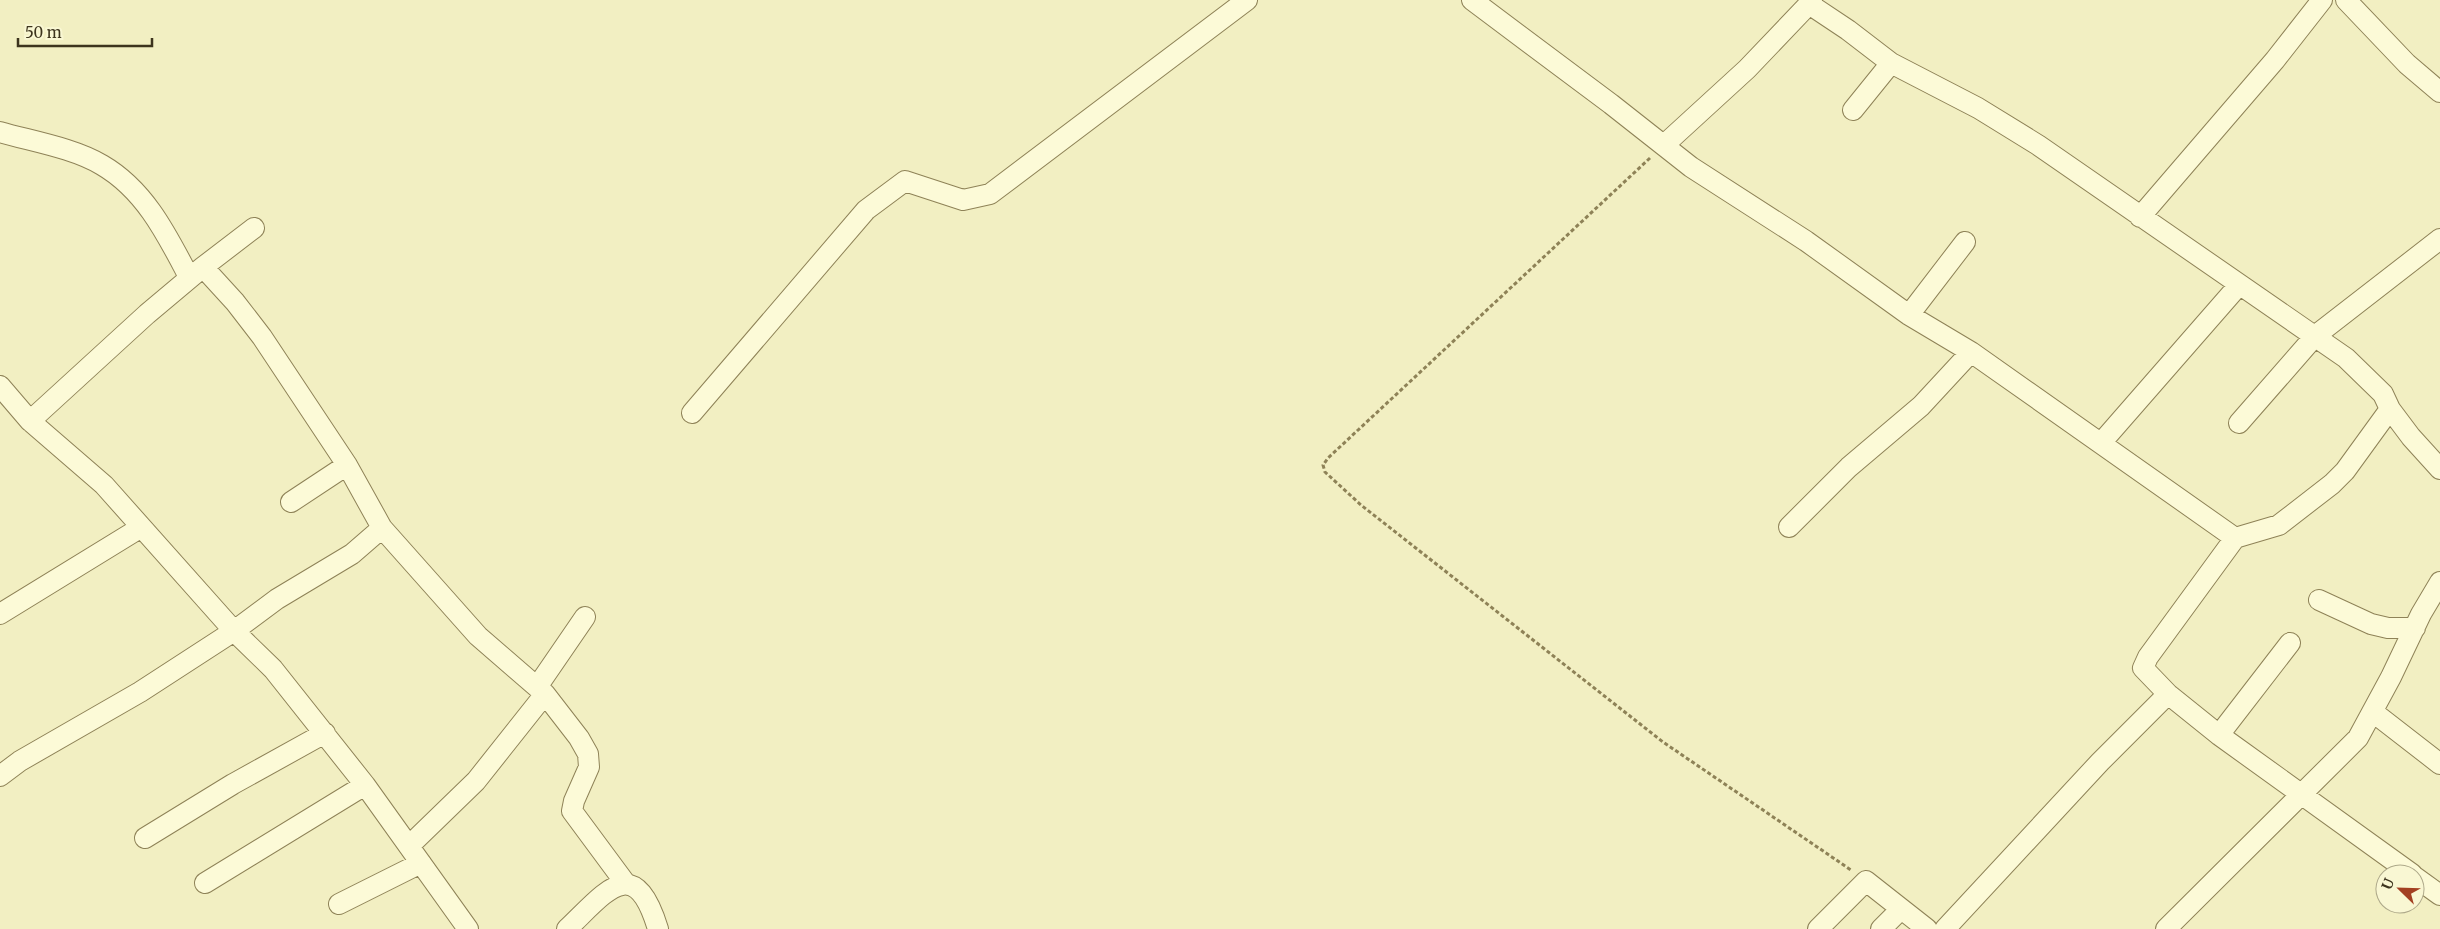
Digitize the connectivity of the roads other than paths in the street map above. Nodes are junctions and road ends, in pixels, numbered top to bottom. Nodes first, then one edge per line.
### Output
1 (1247, 0) edge
2 (1472, 0) edge
3 (2322, 0) edge
4 (2346, 0) edge
5 (1811, 2) edge
6 (1891, 63) junction
7 (2440, 92) edge
8 (1853, 110) dead end
9 (0, 132) edge
10 (1664, 145) junction
11 (2140, 217) junction
12 (254, 228) dead end
13 (2440, 239) edge
14 (1965, 242) dead end
15 (196, 272) junction
16 (2240, 285) junction
17 (1909, 315) junction
18 (2315, 336) junction
19 (1971, 352) junction
20 (0, 386) edge
21 (2390, 409) junction
22 (692, 413) dead end
23 (30, 421) junction
24 (2239, 423) dead end
25 (2100, 443) junction
26 (347, 465) junction
27 (2440, 469) edge
28 (291, 502) dead end
29 (1789, 527) dead end
30 (140, 528) junction
31 (382, 528) junction
32 (2234, 538) junction
33 (2440, 582) edge
34 (2319, 600) dead end
35 (0, 614) edge
36 (585, 618) dead end
37 (234, 631) junction
38 (2290, 643) dead end
39 (2407, 643) junction
40 (541, 690) junction
41 (2168, 694) junction
42 (2372, 712) junction
43 (324, 733) junction
44 (2220, 735) junction
45 (2440, 764) edge
46 (0, 776) edge
47 (365, 785) junction
48 (2302, 795) junction
49 (145, 838) dead end
50 (410, 845) junction
51 (422, 863) junction
52 (2398, 864) edge
53 (205, 883) dead end
54 (626, 884) junction
55 (2425, 884) edge
56 (2440, 895) edge
57 (339, 904) dead end
58 (1901, 909) junction
59 (468, 929) edge
60 (567, 929) edge
61 (658, 929) edge
62 (1818, 929) edge
63 (1881, 929) edge
64 (1927, 929) edge
65 (1945, 929) edge
66 (2166, 929) edge

1 - 22 street
2 - 10 street
3 - 11 street
4 - 7 street
5 - 6 street
5 - 10 street
6 - 8 street
6 - 11 street
9 - 15 street
10 - 17 street
11 - 16 street
12 - 15 street
13 - 18 street
14 - 17 street
15 - 23 street
15 - 26 street
16 - 18 street
16 - 25 street
17 - 19 street
18 - 21 street
18 - 24 street
19 - 25 street
19 - 29 street
20 - 23 street
21 - 27 street
21 - 32 street
23 - 30 street
25 - 32 street
26 - 28 street
26 - 31 street
30 - 35 street
30 - 37 street
31 - 37 street
31 - 40 street
32 - 41 street
33 - 39 street
34 - 39 street
36 - 40 street
37 - 43 street
37 - 46 street
38 - 44 street
39 - 42 street
40 - 50 street
40 - 54 street
41 - 44 street
41 - 65 street
42 - 45 street
42 - 48 street
43 - 47 street
43 - 49 street
44 - 48 street
47 - 50 street
47 - 53 street
48 - 52 street
48 - 66 street
50 - 51 street
51 - 57 street
51 - 59 street
54 - 60 street
54 - 61 street
55 - 56 street
58 - 62 street
58 - 63 street
58 - 64 street

